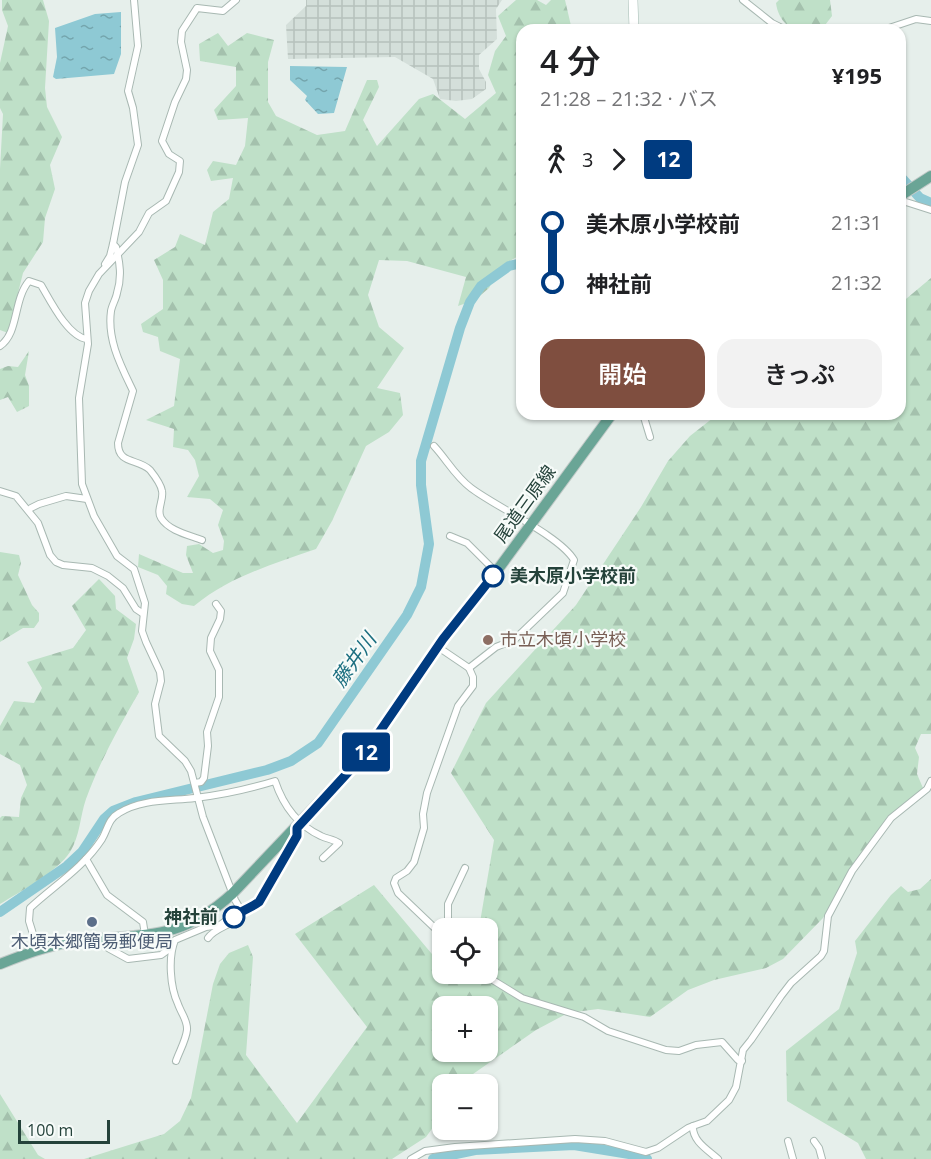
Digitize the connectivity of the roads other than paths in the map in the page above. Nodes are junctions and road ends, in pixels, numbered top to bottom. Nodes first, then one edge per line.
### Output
1 (134, 0) edge
2 (236, 0) edge
3 (633, 0) edge
4 (743, 0) edge
5 (931, 21) edge
6 (634, 24) edge
7 (776, 24) edge
8 (901, 24) edge
9 (931, 176) edge
10 (906, 194) edge
11 (906, 202) edge
12 (931, 210) edge
13 (113, 244) junction
14 (118, 254) junction
15 (103, 269) junction
16 (87, 339) junction
17 (0, 346) edge
18 (608, 420) edge
19 (645, 420) edge
20 (650, 437) dead end
21 (434, 446) dead end
22 (0, 490) edge
23 (16, 495) junction
24 (87, 499) junction
25 (31, 508) junction
26 (38, 523) junction
27 (530, 525) junction
28 (450, 536) dead end
29 (202, 540) dead end
30 (496, 572) junction
31 (216, 604) dead end
32 (142, 613) junction
33 (438, 647) junction
34 (469, 668) junction
35 (931, 781) edge
36 (195, 783) junction
37 (198, 798) junction
38 (299, 826) junction
39 (323, 858) dead end
40 (86, 859) junction
41 (465, 868) dead end
42 (232, 894) junction
43 (241, 910) junction
44 (448, 918) edge
45 (432, 925) edge
46 (145, 935) junction
47 (208, 938) dead end
48 (106, 939) junction
49 (172, 947) junction
50 (38, 950) junction
51 (0, 964) edge
52 (498, 983) edge
53 (176, 1061) dead end
54 (742, 1061) junction
55 (693, 1126) junction
56 (788, 1141) dead end
57 (814, 1141) dead end
58 (411, 1159) edge
59 (718, 1159) edge
60 (793, 1159) edge
61 (822, 1159) edge

1 - 13 street
2 - 14 street
3 - 6 street
4 - 7 street
5 - 8 street
9 - 10 main road
11 - 12 street
13 - 14 street
13 - 15 street
14 - 15 street
14 - 29 street
15 - 16 street
16 - 17 street
16 - 24 street
18 - 27 main road, 尾道三原線
19 - 20 street
21 - 27 street
22 - 23 street
23 - 25 street
23 - 26 street
24 - 25 street
24 - 32 street
25 - 26 street
26 - 32 street
27 - 30 main road, 尾道三原線
27 - 34 street
28 - 30 street
30 - 33 main road, 尾道三原線
31 - 36 street
32 - 36 street
33 - 34 street
33 - 38 main road, 尾道三原線
34 - 45 street
35 - 54 street
36 - 37 street
37 - 38 street
37 - 40 street
37 - 42 street
38 - 39 street
38 - 42 main road, 尾道三原線
38 - 43 street
40 - 46 street
40 - 50 street
41 - 44 street
42 - 43 street
42 - 46 main road, 尾道三原線
43 - 47 street
43 - 49 street
46 - 48 main road, 尾道三原線
48 - 49 street
48 - 50 main road, 尾道三原線
49 - 53 street
50 - 51 main road, 尾道三原線
52 - 54 street
54 - 55 street
55 - 58 street
55 - 59 street
56 - 60 street
57 - 61 street

